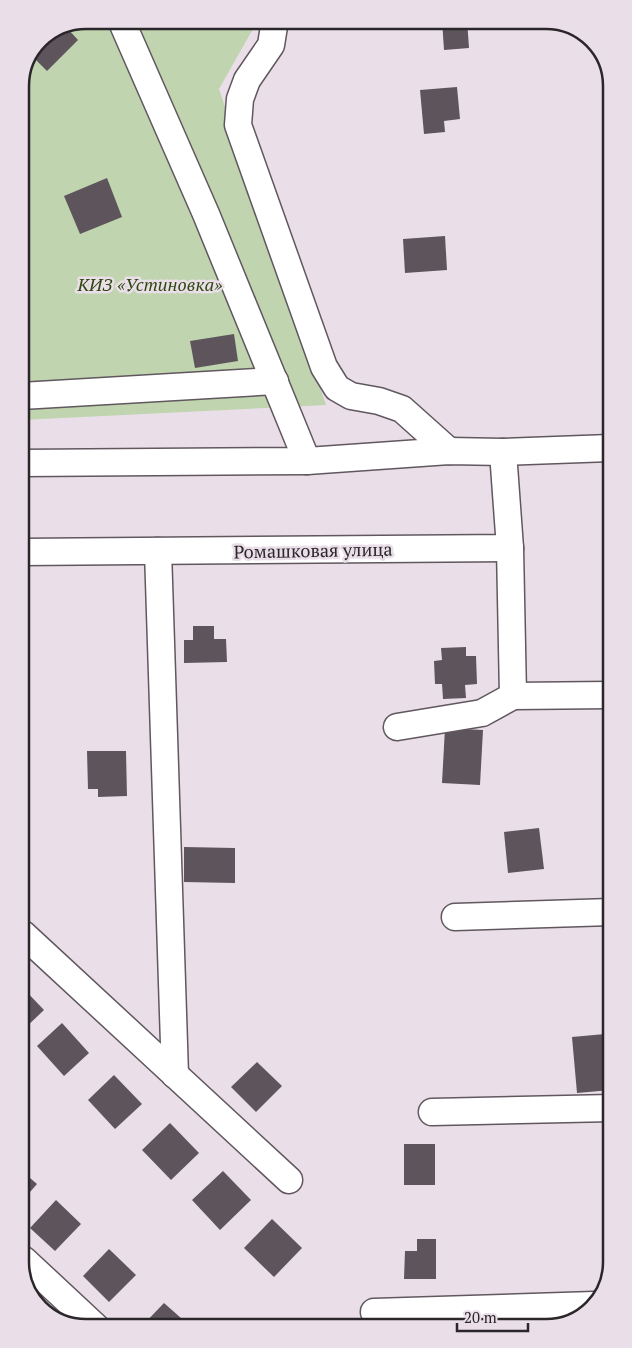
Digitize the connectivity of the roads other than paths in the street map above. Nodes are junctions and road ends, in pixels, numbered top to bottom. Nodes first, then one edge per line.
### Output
1 (125, 29) edge
2 (274, 29) edge
3 (275, 381) junction
4 (29, 396) edge
5 (603, 448) edge
6 (449, 451) junction
7 (503, 452) junction
8 (307, 461) junction
9 (29, 463) edge
10 (510, 548) junction
11 (158, 551) junction
12 (29, 552) edge
13 (603, 695) edge
14 (513, 696) junction
15 (397, 727) dead end
16 (603, 912) edge
17 (455, 917) dead end
18 (29, 940) edge
19 (175, 1075) junction
20 (603, 1108) edge
21 (432, 1112) dead end
22 (290, 1180) dead end
23 (29, 1265) edge
24 (583, 1305) edge
25 (374, 1312) dead end
26 (86, 1319) edge

1 - 3 street
2 - 6 street
3 - 4 street
3 - 8 street
5 - 7 street
6 - 7 street
6 - 8 street
7 - 10 street
8 - 9 street
10 - 11 street, Ромашковая улица
10 - 14 street
11 - 12 street, Ромашковая улица
11 - 19 street
13 - 14 street
14 - 15 street
16 - 17 street
18 - 19 street
19 - 22 street
20 - 21 street
23 - 26 street
24 - 25 street

